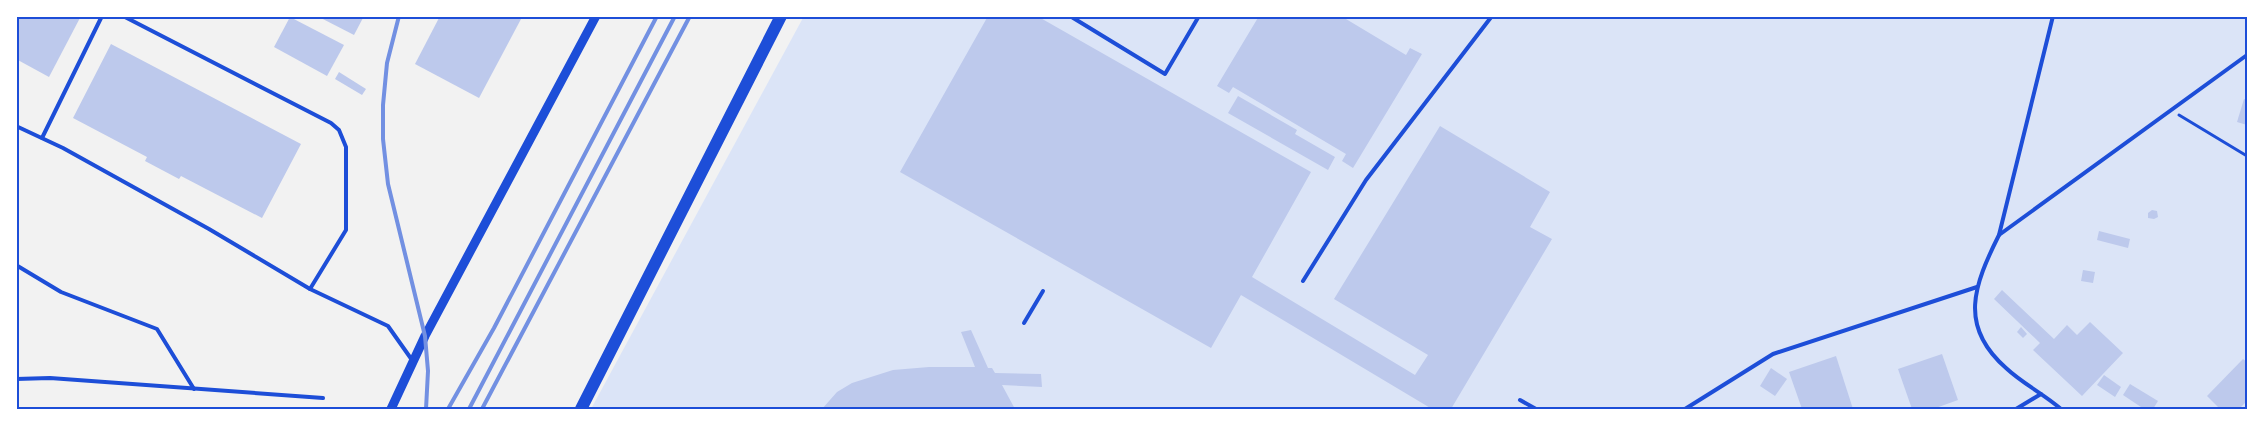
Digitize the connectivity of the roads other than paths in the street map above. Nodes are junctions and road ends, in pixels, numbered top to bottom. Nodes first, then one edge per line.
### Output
1 (102, 16) edge
2 (123, 16) edge
3 (596, 16) edge
4 (781, 16) edge
5 (1070, 16) edge
6 (1199, 16) edge
7 (1492, 16) edge
8 (2053, 16) edge
9 (2247, 55) edge
10 (16, 126) edge
11 (42, 138) junction
12 (1999, 235) junction
13 (16, 265) edge
14 (1303, 281) dead end
15 (1977, 287) junction
16 (310, 289) junction
17 (1043, 292) dead end
18 (1024, 323) dead end
19 (413, 361) junction
20 (16, 379) edge
21 (194, 389) junction
22 (2040, 394) junction
23 (323, 398) dead end
24 (1520, 400) dead end
25 (391, 409) edge
26 (581, 409) edge
27 (1536, 409) edge
28 (1685, 409) edge
29 (2016, 409) edge
30 (2061, 409) edge

1 - 11 lane
2 - 16 lane
3 - 19 street
4 - 26 main road
5 - 6 lane
7 - 14 lane
8 - 12 lane
9 - 12 lane
10 - 11 lane
11 - 16 lane
12 - 15 lane
13 - 21 lane
15 - 22 lane
15 - 28 lane
16 - 19 lane
17 - 18 lane
19 - 25 street
20 - 21 lane
21 - 23 lane
22 - 29 lane
22 - 30 lane
24 - 27 lane

